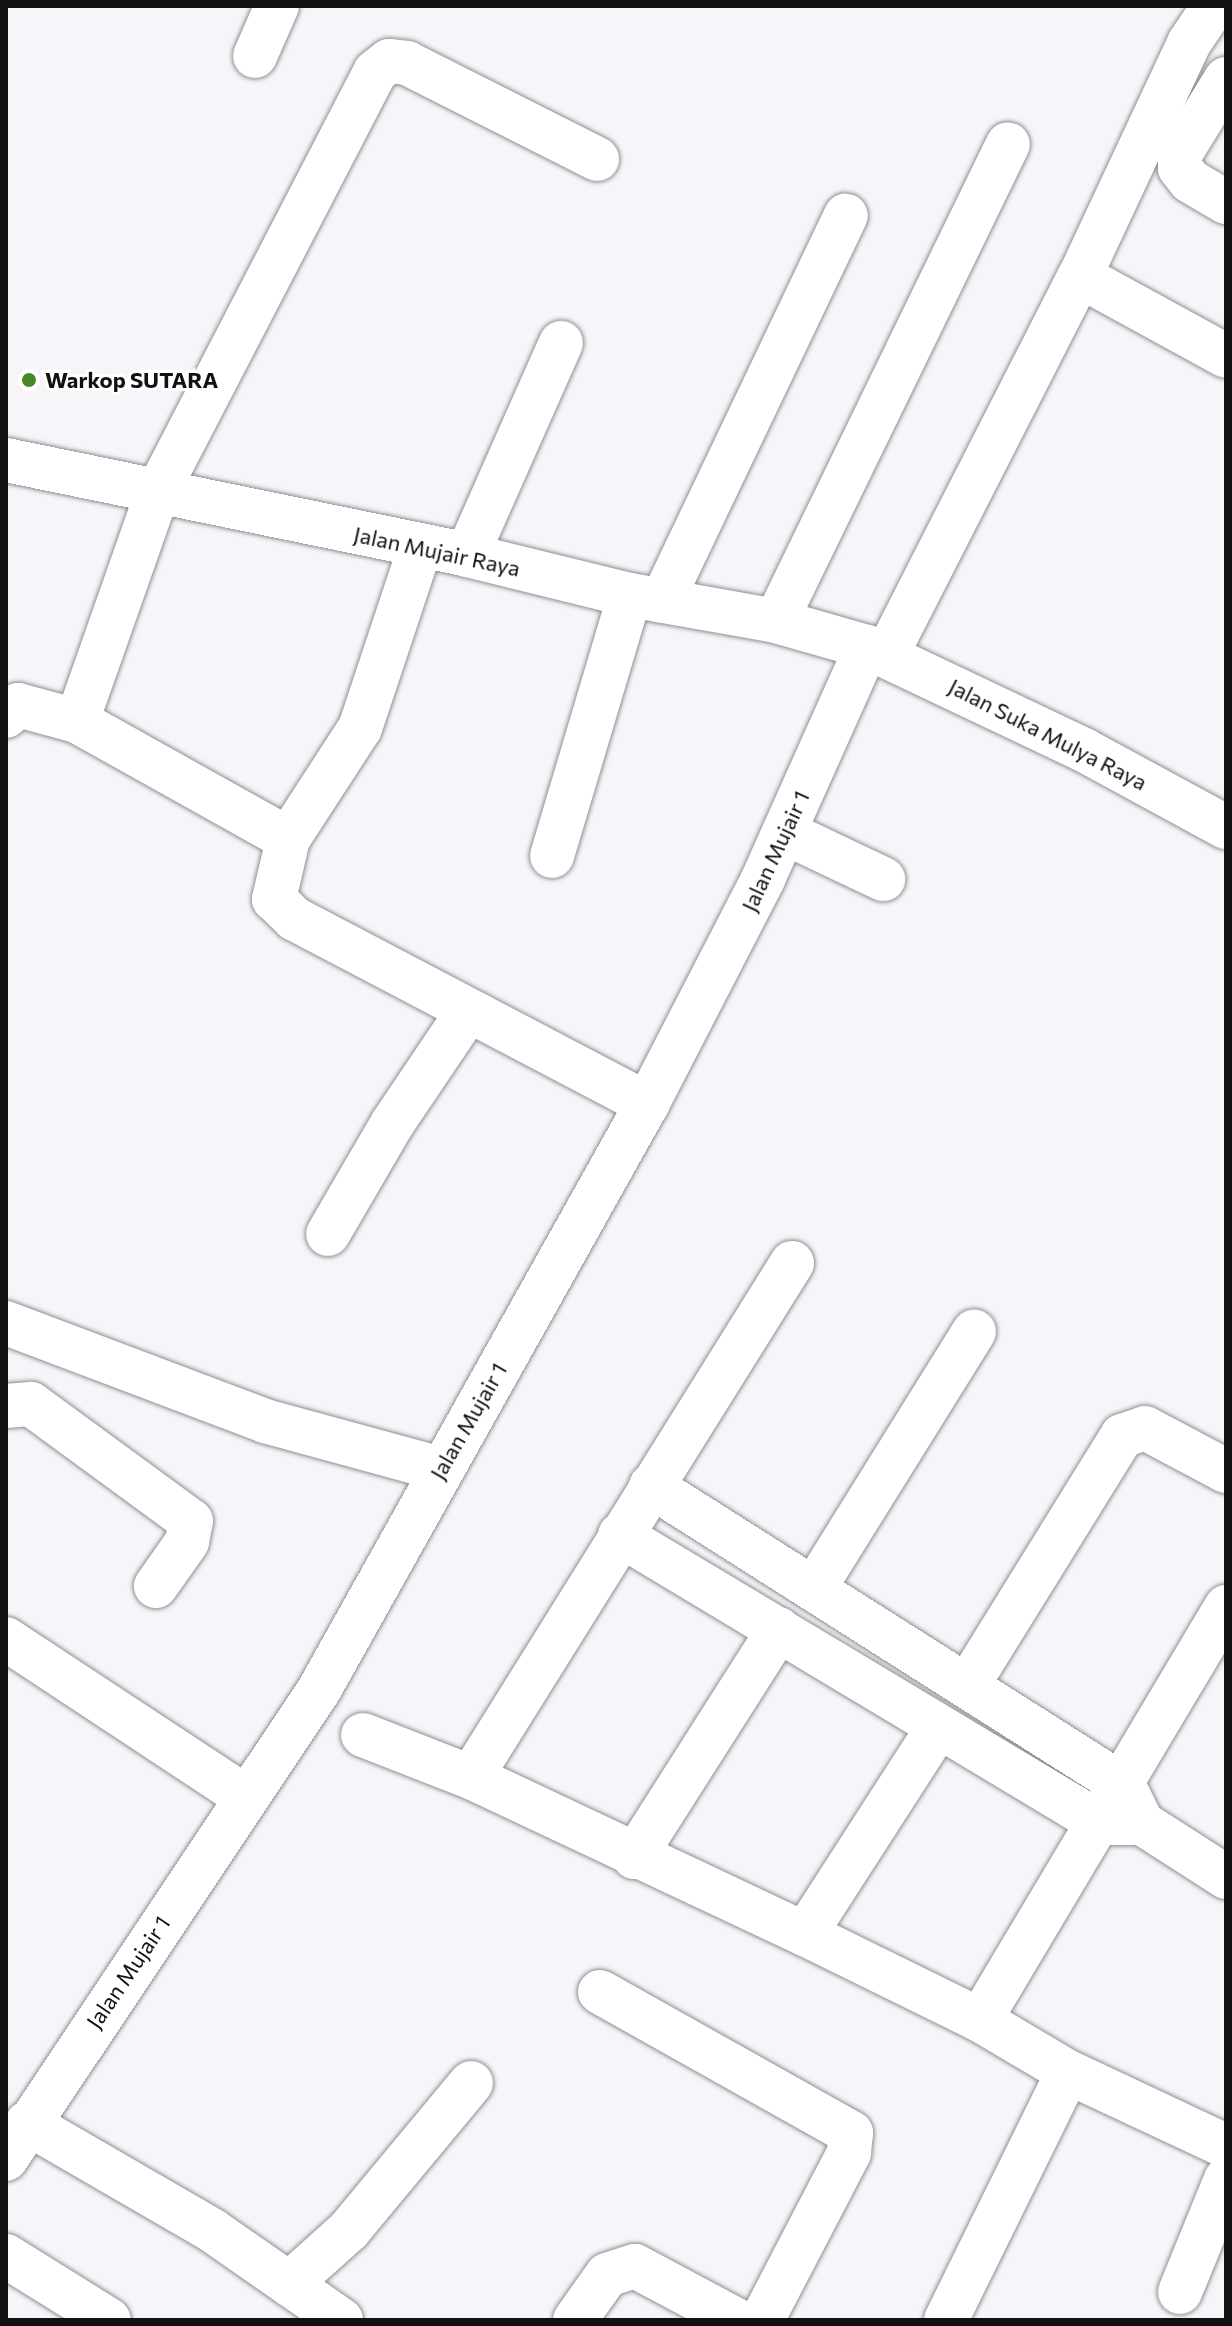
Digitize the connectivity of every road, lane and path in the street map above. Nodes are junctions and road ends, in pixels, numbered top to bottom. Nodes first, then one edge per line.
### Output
1 (277, 6) edge
2 (1214, 6) edge
3 (255, 56) dead end
4 (1226, 79) edge
5 (1008, 144) dead end
6 (597, 159) dead end
7 (1226, 202) edge
8 (846, 216) dead end
9 (1080, 276) junction
10 (561, 343) dead end
11 (1226, 356) edge
12 (6, 460) edge
13 (158, 491) junction
14 (420, 548) junction
15 (467, 555) junction
16 (646, 598) junction
17 (776, 621) junction
18 (877, 651) junction
19 (6, 716) edge
20 (77, 721) junction
21 (1224, 823) edge
22 (784, 832) junction
23 (288, 839) junction
24 (552, 856) dead end
25 (883, 879) dead end
26 (467, 1013) junction
27 (647, 1104) junction
28 (328, 1234) dead end
29 (792, 1263) dead end
30 (6, 1323) edge
31 (974, 1332) dead end
32 (6, 1406) edge
33 (440, 1469) junction
34 (1226, 1471) edge
35 (651, 1486) junction
36 (620, 1535) junction
37 (156, 1586) dead end
38 (815, 1587) junction
39 (779, 1629) junction
40 (1219, 1635) edge
41 (6, 1639) edge
42 (969, 1683) junction
43 (937, 1729) junction
44 (363, 1735) dead end
45 (471, 1777) junction
46 (246, 1797) junction
47 (1122, 1810) junction
48 (634, 1857) junction
49 (1226, 1877) edge
50 (805, 1934) junction
51 (600, 1992) dead end
52 (980, 2020) junction
53 (1068, 2072) junction
54 (471, 2083) dead end
55 (13, 2143) edge
56 (1226, 2146) edge
57 (1226, 2179) edge
58 (6, 2256) edge
59 (289, 2284) junction
60 (1180, 2292) dead end
61 (109, 2320) edge
62 (341, 2320) edge
63 (575, 2320) edge
64 (736, 2320) edge
65 (762, 2320) edge
66 (946, 2320) edge

1 - 3 street
2 - 9 street, Jalan Mujair 1
4 - 7 street
5 - 17 street
6 - 13 street
8 - 16 street
9 - 11 street
9 - 18 street, Jalan Mujair 1
10 - 15 street
12 - 13 street, Jalan Mujair Raya
13 - 14 street, Jalan Mujair Raya
13 - 20 street
14 - 15 street, Jalan Mujair Raya
14 - 23 street
15 - 16 street, Jalan Mujair Raya
16 - 17 street, Jalan Mujair Raya
16 - 24 street
17 - 18 street, Jalan Mujair Raya
18 - 21 street, Jalan Suka Mulya Raya
18 - 22 street, Jalan Mujair 1
19 - 20 street
20 - 23 street
22 - 25 street
22 - 27 street, Jalan Mujair 1
23 - 26 street
26 - 27 street
26 - 28 street
27 - 33 street, Jalan Mujair 1
29 - 35 street
30 - 33 street
31 - 38 street
32 - 37 street
33 - 46 street, Jalan Mujair 1
34 - 42 street
35 - 36 street
35 - 38 street
36 - 39 street
36 - 45 street
38 - 42 street
39 - 43 street
39 - 48 street
40 - 47 street
41 - 46 street
42 - 47 street
43 - 47 street
43 - 50 street
44 - 45 street
45 - 48 street
46 - 55 street, Jalan Mujair 1
47 - 49 street
47 - 52 street
48 - 50 street
50 - 52 street
51 - 65 street
52 - 53 street
53 - 56 street
53 - 66 street
54 - 59 street
55 - 59 street
57 - 60 street
58 - 61 street
59 - 62 street
63 - 64 street

